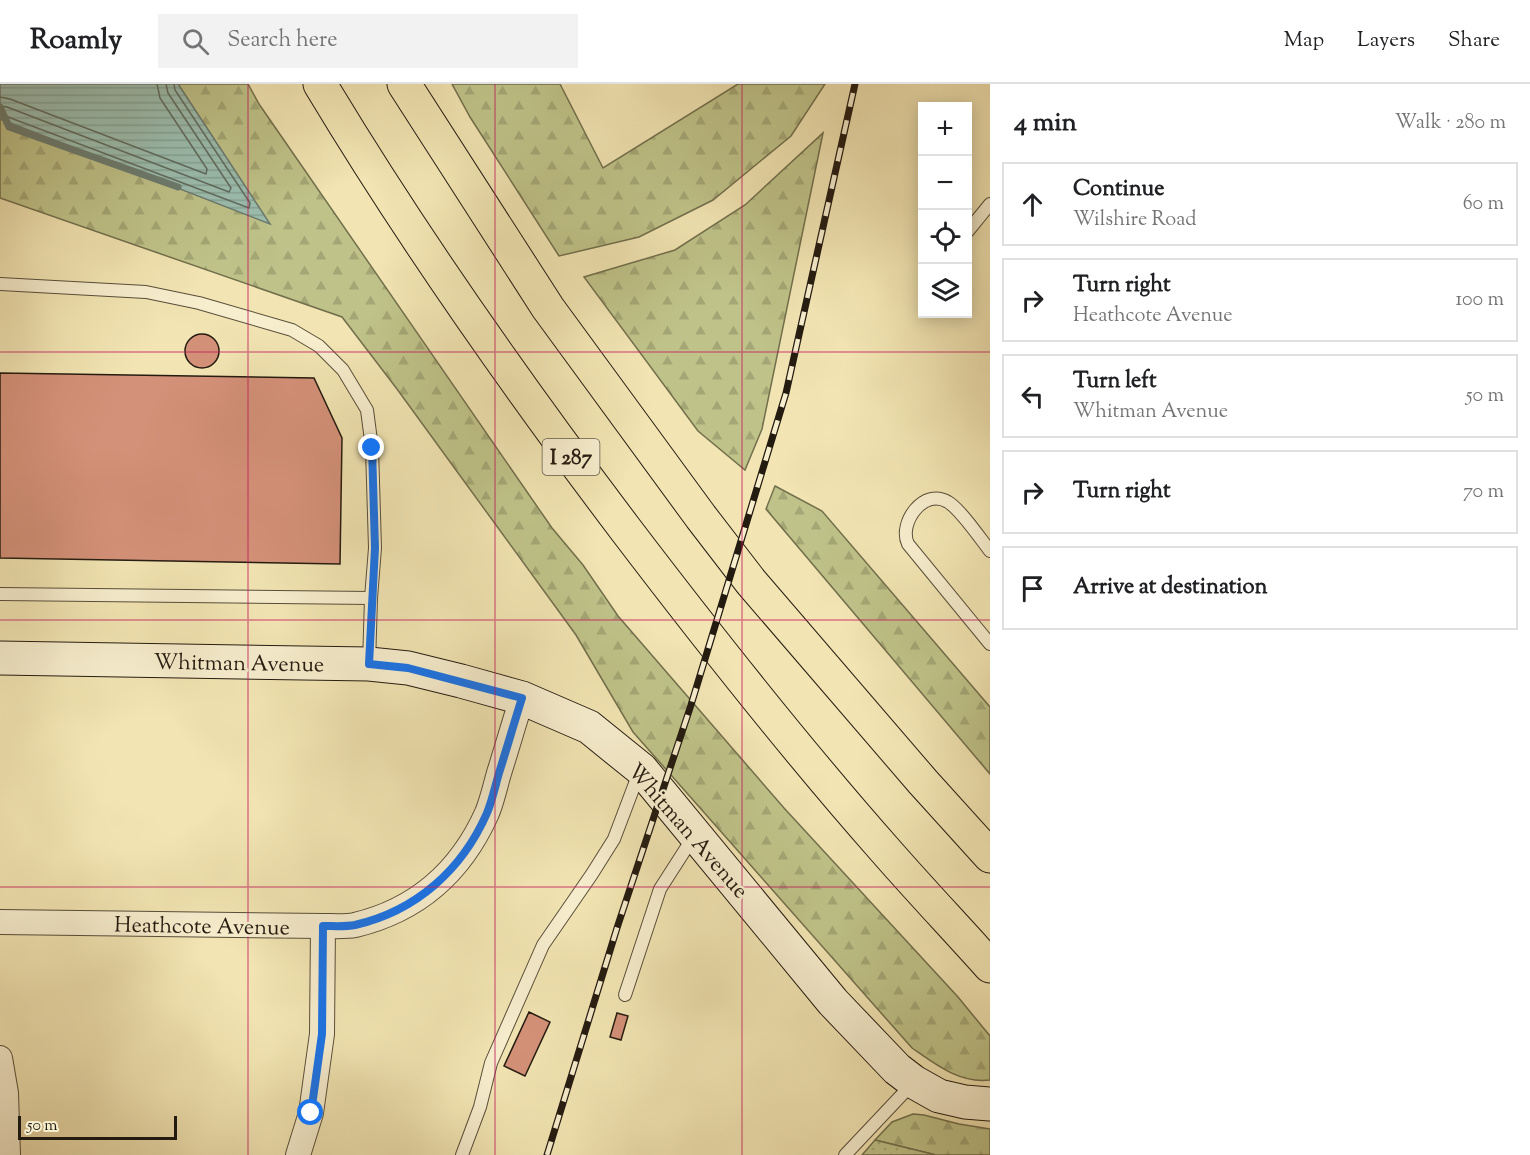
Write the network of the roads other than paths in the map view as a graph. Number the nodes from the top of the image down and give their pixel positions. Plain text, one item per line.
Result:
1 (320, 84) edge
2 (404, 84) edge
3 (990, 204) edge
4 (972, 226) edge
5 (0, 284) edge
6 (990, 551) edge
7 (0, 594) edge
8 (371, 598) junction
9 (990, 644) edge
10 (0, 658) edge
11 (369, 664) junction
12 (522, 698) junction
13 (641, 769) junction
14 (695, 835) junction
15 (990, 856) edge
16 (0, 922) edge
17 (323, 926) junction
18 (990, 966) edge
19 (625, 996) dead end
20 (0, 1058) edge
21 (914, 1082) junction
22 (990, 1104) edge
23 (8, 1155) edge
24 (297, 1155) edge
25 (462, 1155) edge
26 (845, 1155) edge

1 - 18 highway, I 287
2 - 15 highway
3 - 4 lane
5 - 8 lane
6 - 9 lane
7 - 8 lane
8 - 11 lane
10 - 11 street, Whitman Avenue
11 - 12 street, Whitman Avenue
12 - 13 street, Whitman Avenue
12 - 17 street, Heathcote Avenue
13 - 14 street, Whitman Avenue
13 - 25 lane
14 - 19 lane
14 - 21 street, Whitman Avenue
16 - 17 street, Heathcote Avenue
17 - 24 street
20 - 23 street
21 - 22 street, Whitman Avenue
21 - 26 lane

